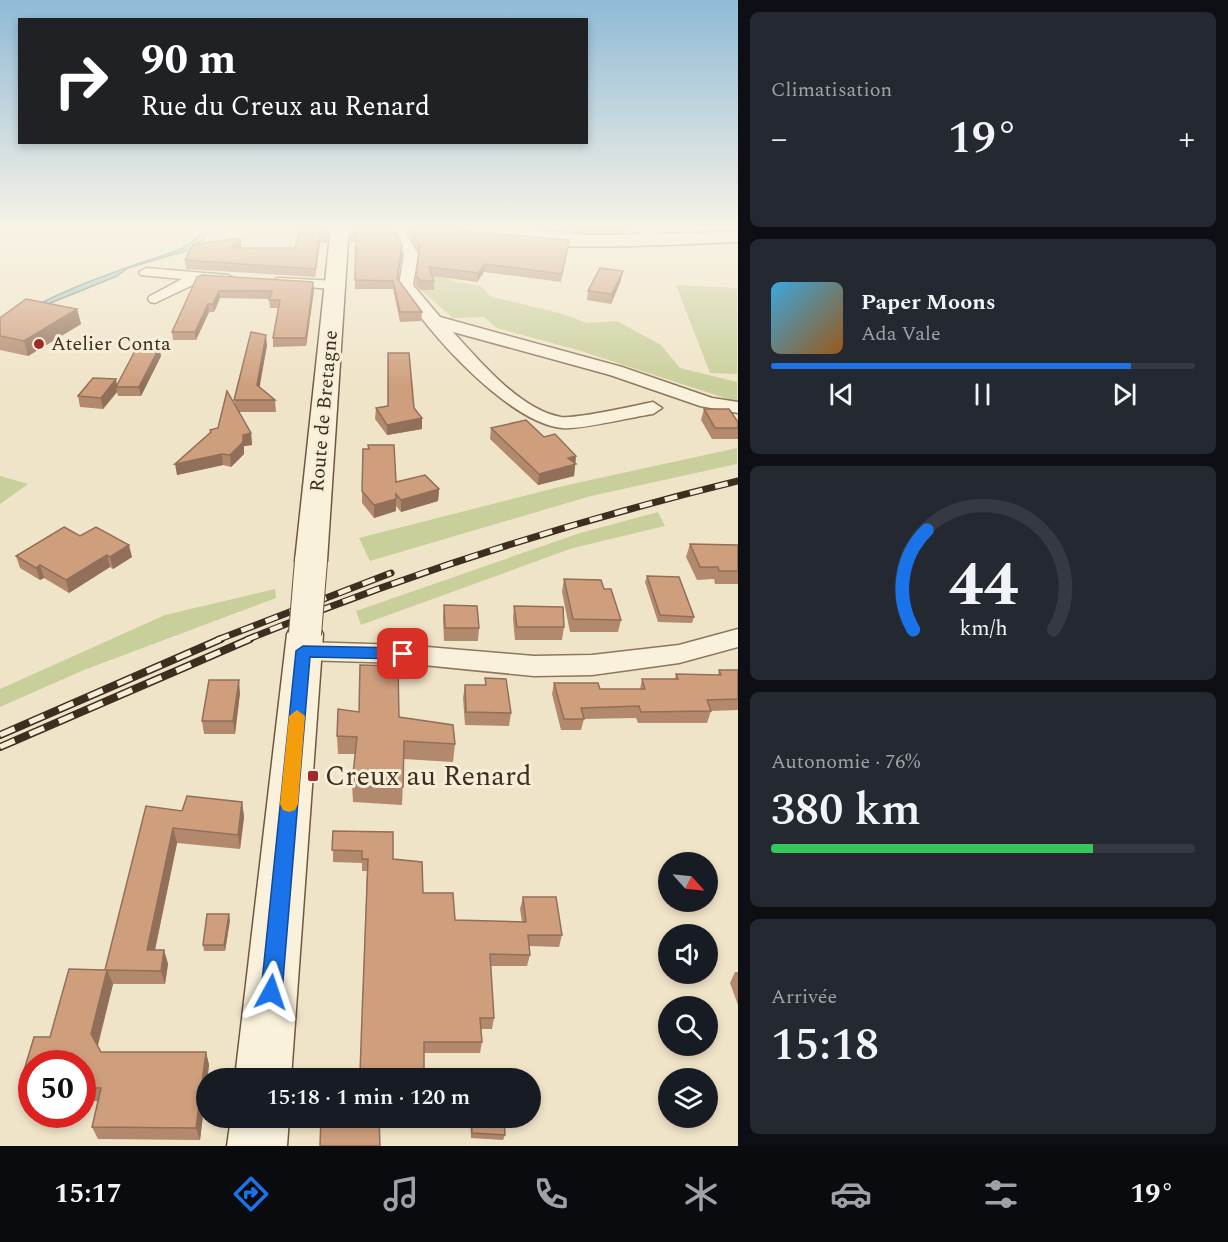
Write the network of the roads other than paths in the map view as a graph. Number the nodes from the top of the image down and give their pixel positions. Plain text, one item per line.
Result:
1 (196, 279) edge
2 (234, 279) edge
3 (335, 279) edge
4 (407, 279) edge
5 (246, 280) edge
6 (270, 282) edge
7 (335, 285) junction
8 (155, 299) dead end
9 (435, 321) junction
10 (653, 408) dead end
11 (738, 408) edge
12 (738, 638) edge
13 (304, 642) junction
14 (264, 1068) edge
15 (259, 1128) edge
16 (257, 1146) edge

1 - 8 street
2 - 5 street
3 - 7 main road, Route de Bretagne
4 - 9 street
6 - 7 street
7 - 13 main road, Route de Bretagne, bridge
9 - 10 street
9 - 11 street
12 - 13 street
13 - 14 main road, Route de Bretagne
15 - 16 main road

